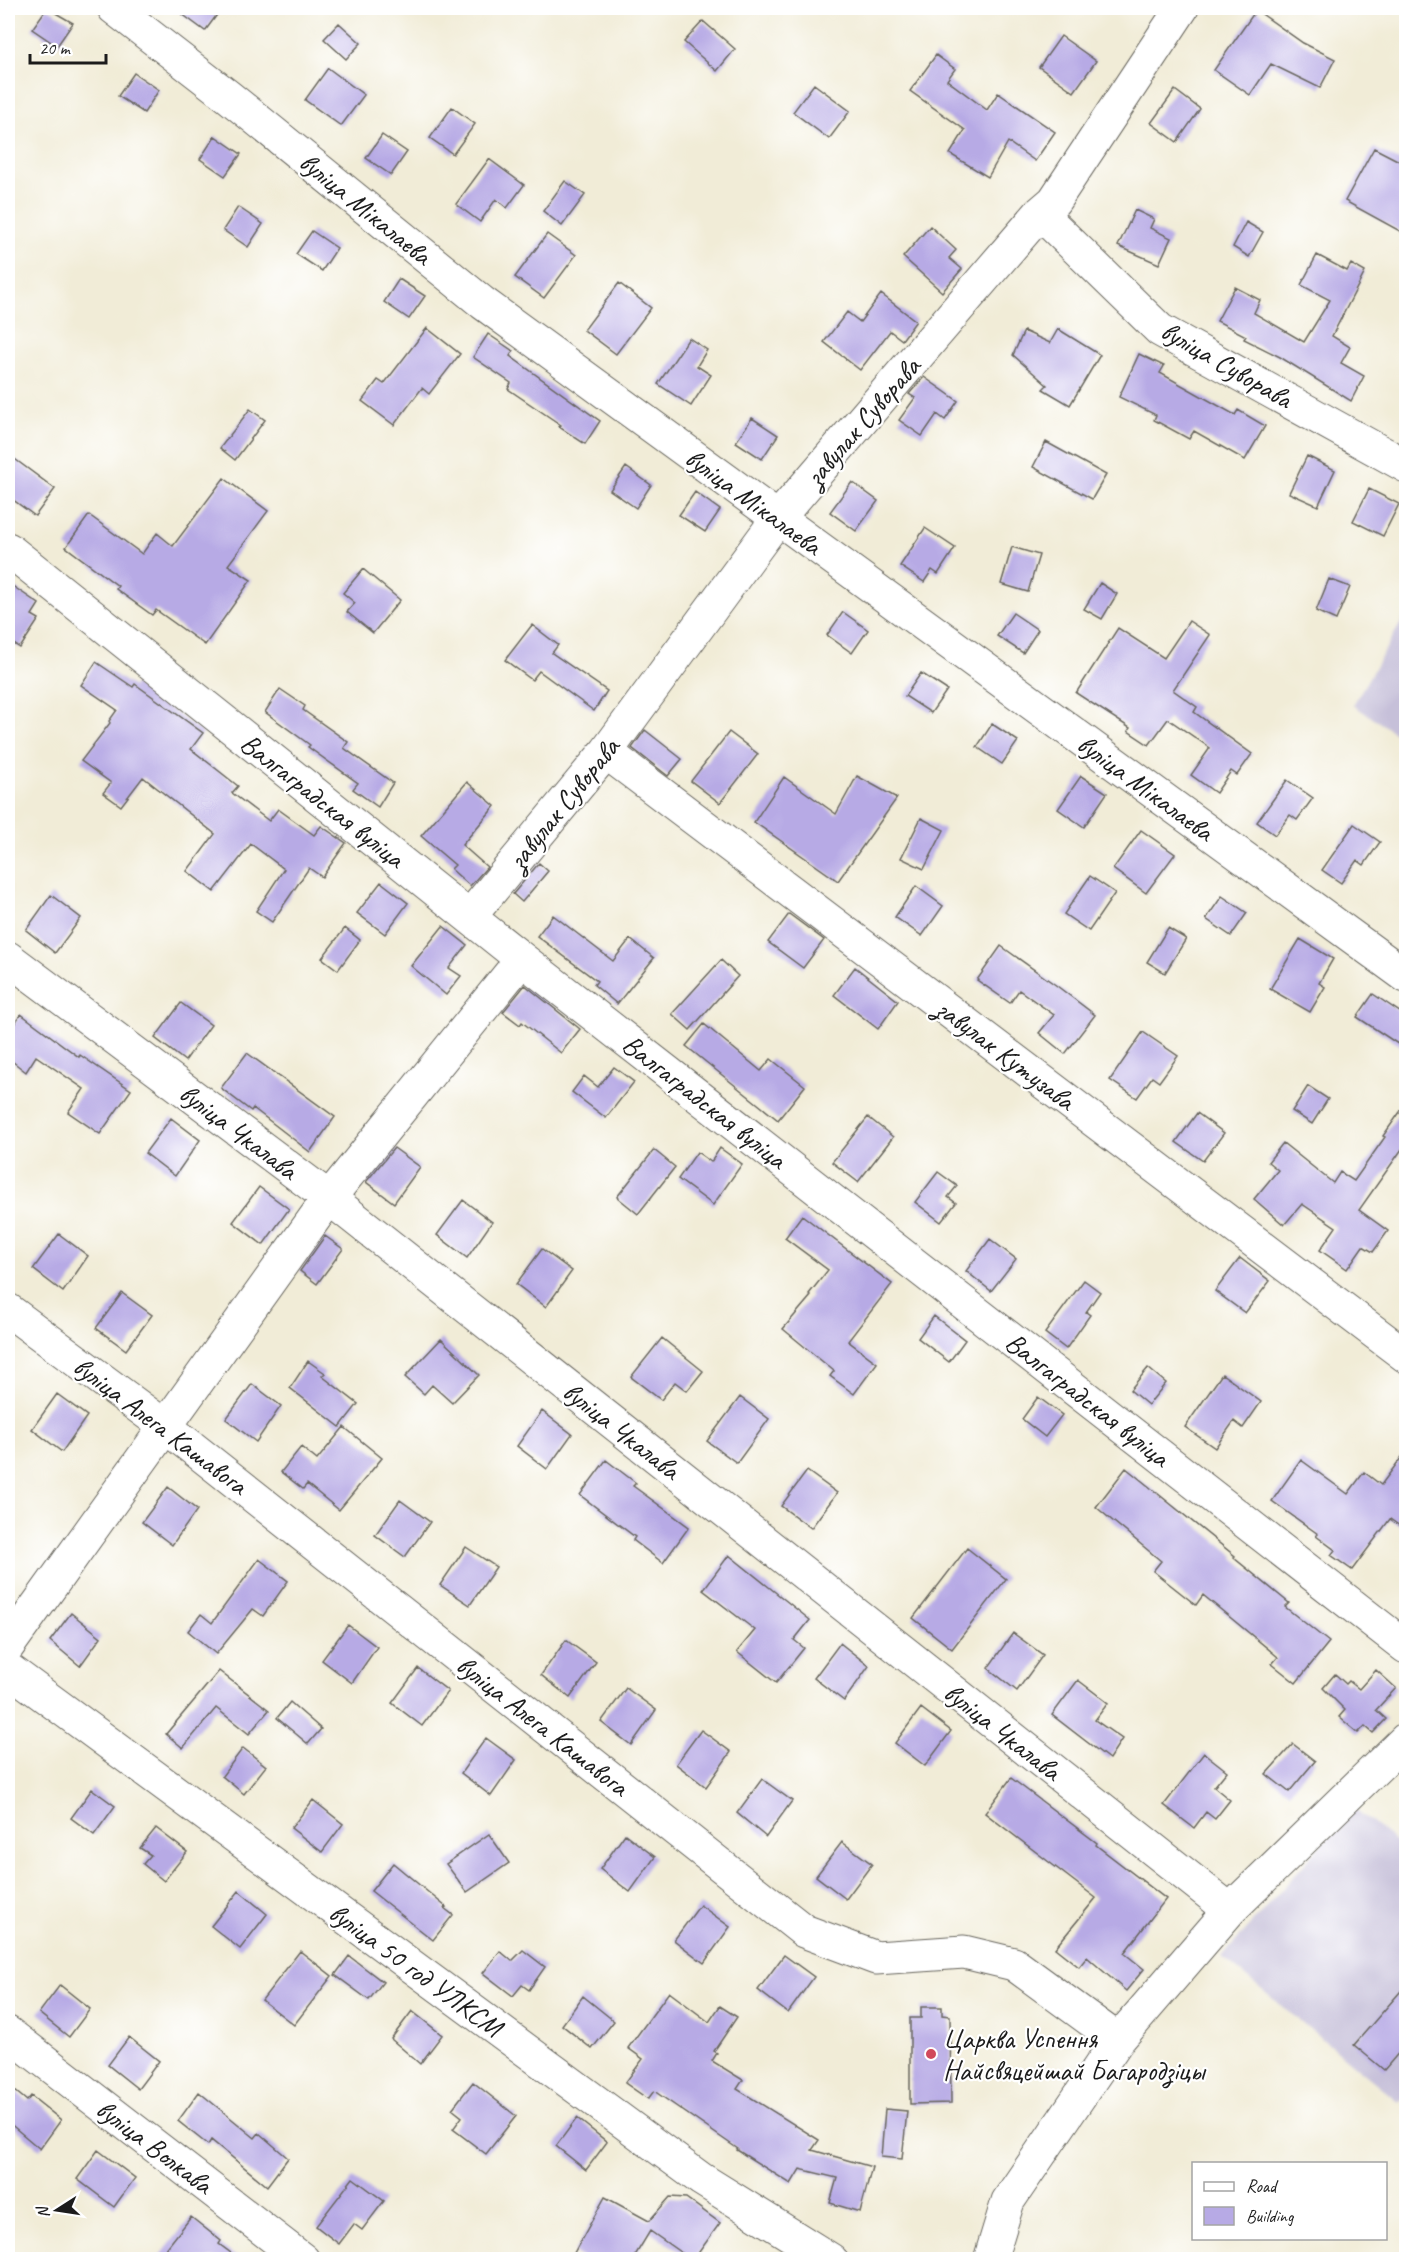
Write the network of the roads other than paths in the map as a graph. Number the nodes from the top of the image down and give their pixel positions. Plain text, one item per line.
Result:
1 (114, 8) edge
2 (1182, 8) edge
3 (1040, 213) junction
4 (1407, 466) edge
5 (778, 518) junction
6 (8, 549) edge
7 (606, 752) junction
8 (470, 915) junction
9 (8, 958) edge
10 (522, 959) junction
11 (1407, 976) edge
12 (329, 1198) junction
13 (8, 1310) edge
14 (1407, 1356) edge
15 (166, 1427) junction
16 (8, 1646) edge
17 (1407, 1647) edge
18 (8, 1669) edge
19 (1407, 1739) edge
20 (1230, 1910) junction
21 (8, 2033) edge
22 (1118, 2040) junction
23 (303, 2259) edge
24 (831, 2259) edge
25 (990, 2259) edge

1 - 5 street, вуліца Мікалаева
2 - 3 street, завулак Суворава
3 - 4 street, вуліца Суворава
3 - 5 street, завулак Суворава
5 - 7 street, завулак Суворава
5 - 11 street, вуліца Мікалаева
6 - 8 street, Валгаградская вуліца
7 - 8 street, завулак Суворава
7 - 14 street, завулак Кутузава
8 - 10 street, Валгаградская вуліца
9 - 12 street, вуліца Чкалава
10 - 12 street
10 - 17 street, Валгаградская вуліца
12 - 15 street
12 - 20 street, вуліца Чкалава
13 - 15 street, вуліца Алега Кашавога
15 - 16 street
15 - 22 street, вуліца Алега Кашавога
18 - 24 street, вуліца 50 год УЛКСМ
19 - 20 street
20 - 22 street
21 - 23 street, вуліца Волкава
22 - 25 street

